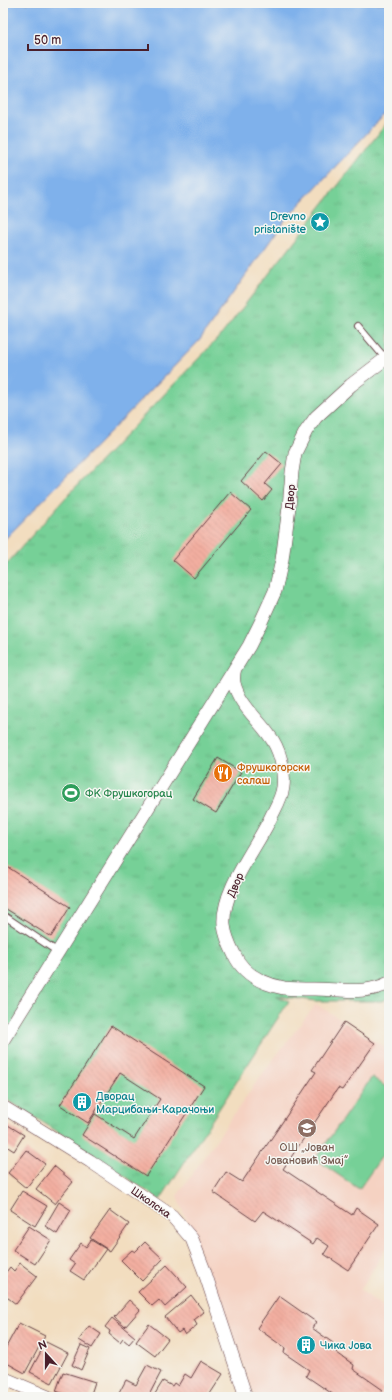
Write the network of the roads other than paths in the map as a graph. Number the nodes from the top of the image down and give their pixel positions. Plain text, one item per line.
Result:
1 (358, 326) dead end
2 (387, 357) edge
3 (235, 668) junction
4 (3, 914) edge
5 (58, 952) junction
6 (389, 983) edge
7 (3, 1040) edge
8 (3, 1107) edge
9 (3, 1378) edge
10 (48, 1397) edge
11 (246, 1397) edge

1 - 2 lane
2 - 3 street, Двор
3 - 5 street, Двор
3 - 6 street, Двор
4 - 5 lane
5 - 7 street, Двор
8 - 11 street, Школска
9 - 10 street

